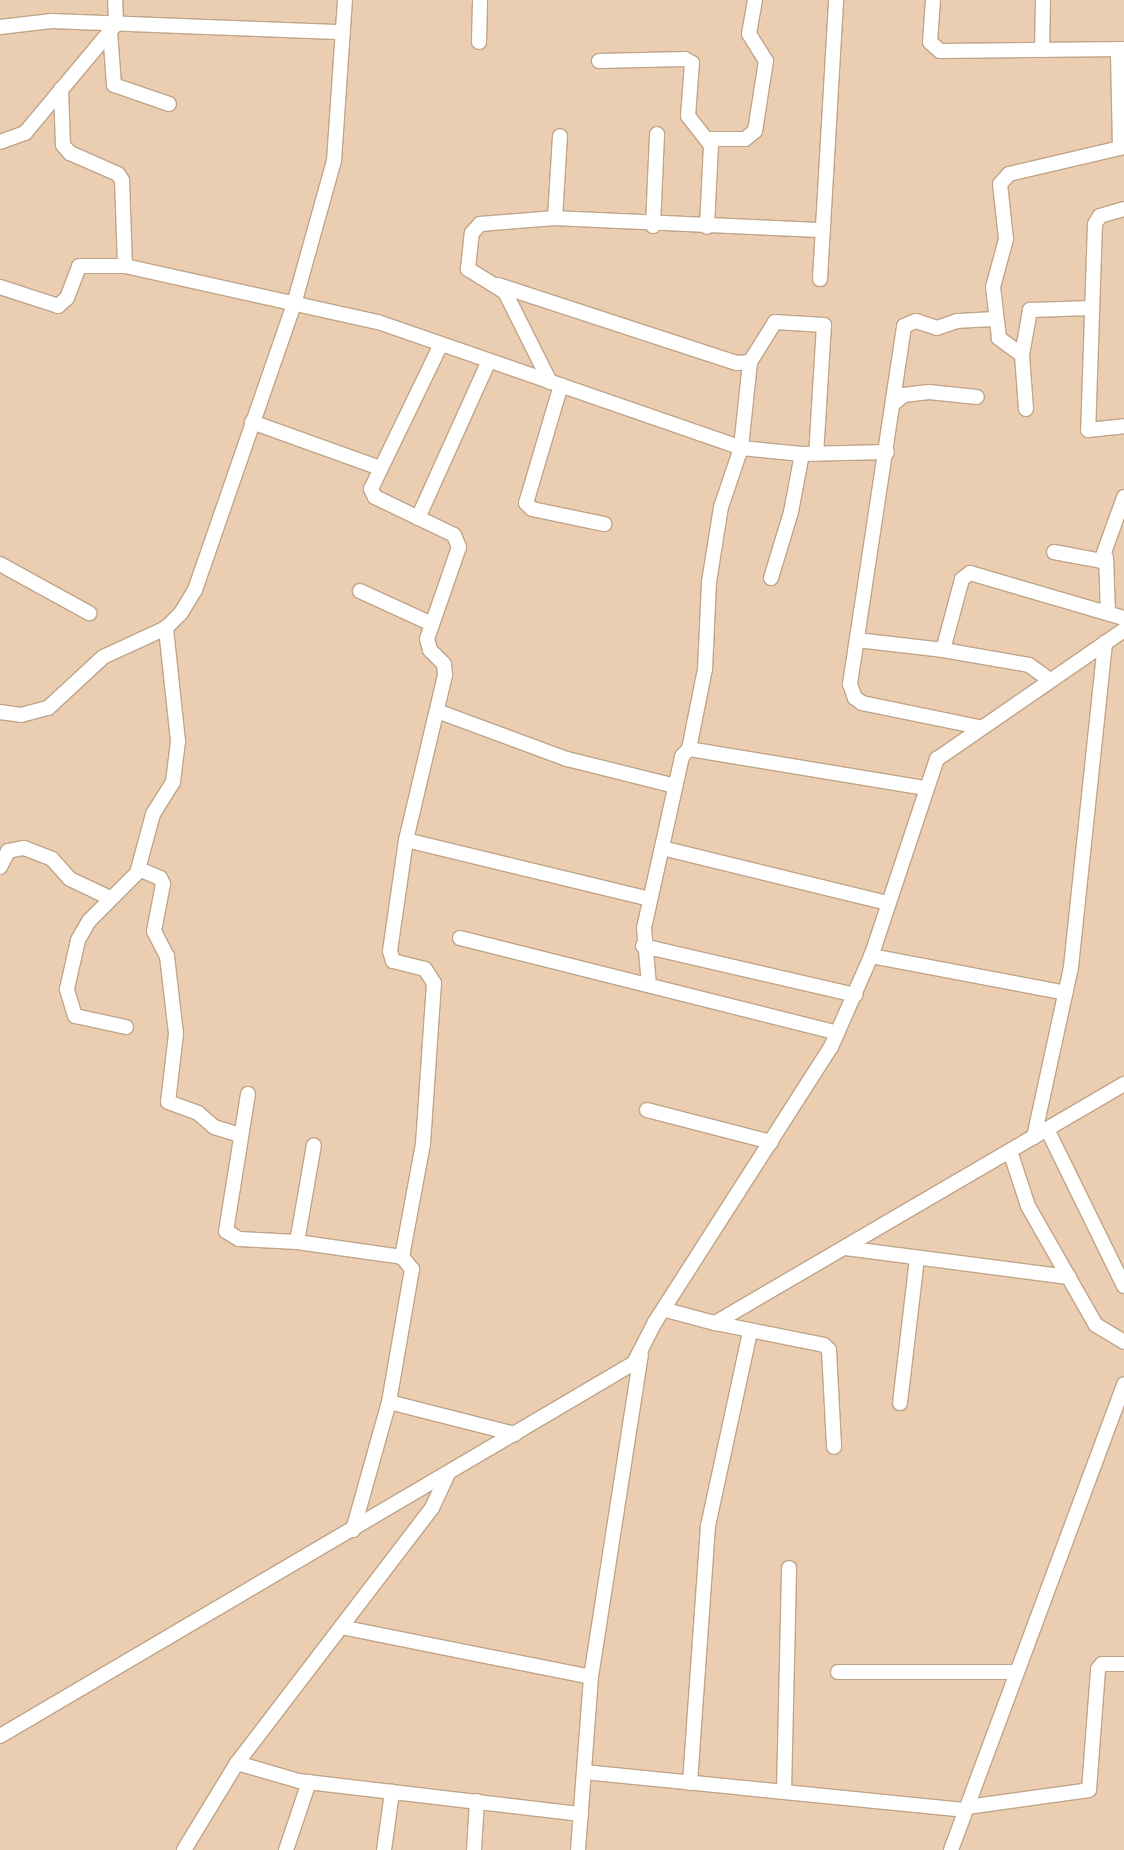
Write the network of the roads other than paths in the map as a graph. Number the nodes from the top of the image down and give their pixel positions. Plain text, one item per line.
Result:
1 (115, 0) edge
2 (345, 0) edge
3 (480, 0) edge
4 (755, 0) edge
5 (836, 0) edge
6 (933, 0) edge
7 (1042, 0) edge
8 (0, 27) edge
9 (113, 27) junction
10 (344, 32) junction
11 (479, 42) dead end
12 (1121, 49) edge
13 (1042, 50) junction
14 (598, 61) dead end
15 (61, 89) junction
16 (169, 104) dead end
17 (657, 134) dead end
18 (560, 136) dead end
19 (709, 139) junction
20 (0, 142) edge
21 (1124, 209) edge
22 (554, 218) junction
23 (653, 226) junction
24 (707, 227) junction
25 (822, 230) junction
26 (125, 266) junction
27 (820, 279) dead end
28 (498, 285) junction
29 (0, 287) edge
30 (294, 304) junction
31 (1092, 308) junction
32 (996, 319) junction
33 (441, 344) junction
34 (1022, 355) junction
35 (489, 361) junction
36 (750, 362) junction
37 (556, 384) junction
38 (977, 397) dead end
39 (894, 403) junction
40 (1026, 408) dead end
41 (252, 422) junction
42 (1124, 426) edge
43 (741, 448) junction
44 (887, 452) junction
45 (802, 454) junction
46 (816, 454) junction
47 (380, 468) junction
48 (1124, 497) edge
49 (418, 518) junction
50 (604, 524) dead end
51 (1054, 552) dead end
52 (1106, 557) junction
53 (0, 564) edge
54 (771, 578) dead end
55 (360, 591) dead end
56 (89, 613) dead end
57 (1108, 613) junction
58 (1124, 618) edge
59 (432, 624) junction
60 (166, 628) junction
61 (1124, 630) edge
62 (857, 640) junction
63 (1114, 640) edge
64 (943, 650) junction
65 (1050, 680) junction
66 (437, 711) junction
67 (0, 712) edge
68 (979, 728) junction
69 (689, 749) junction
70 (675, 786) junction
71 (925, 788) junction
72 (406, 840) junction
73 (662, 848) junction
74 (0, 867) edge
75 (139, 869) junction
76 (110, 898) junction
77 (650, 899) junction
78 (888, 903) junction
79 (460, 938) dead end
80 (643, 946) junction
81 (871, 956) junction
82 (649, 985) junction
83 (1066, 993) junction
84 (855, 995) junction
85 (126, 1027) dead end
86 (837, 1033) junction
87 (1124, 1084) edge
88 (248, 1094) dead end
89 (647, 1110) dead end
90 (1046, 1130) junction
91 (241, 1135) junction
92 (1034, 1137) junction
93 (770, 1142) junction
94 (314, 1145) dead end
95 (1010, 1151) junction
96 (297, 1242) junction
97 (845, 1248) junction
98 (402, 1257) junction
99 (917, 1258) junction
100 (1069, 1278) junction
101 (1124, 1286) edge
102 (666, 1310) junction
103 (715, 1323) junction
104 (750, 1331) junction
105 (1124, 1342) edge
106 (641, 1354) junction
107 (1124, 1384) edge
108 (389, 1402) junction
109 (900, 1403) dead end
110 (515, 1434) junction
111 (834, 1448) dead end
112 (446, 1476) junction
113 (353, 1530) junction
114 (789, 1568) dead end
115 (341, 1626) junction
116 (1124, 1664) edge
117 (838, 1672) dead end
118 (1017, 1672) junction
119 (591, 1677) junction
120 (0, 1736) edge
121 (237, 1763) junction
122 (584, 1772) junction
123 (309, 1782) junction
124 (690, 1783) junction
125 (392, 1792) junction
126 (784, 1792) junction
127 (477, 1802) junction
128 (966, 1809) junction
129 (581, 1814) junction
130 (184, 1850) edge
131 (286, 1850) edge
132 (384, 1850) edge
133 (474, 1850) edge
134 (578, 1850) edge
135 (951, 1850) edge

1 - 9 street
2 - 10 street
3 - 11 street
4 - 19 street
5 - 25 street
6 - 13 street
7 - 13 street
8 - 9 street
9 - 10 street
9 - 15 street
9 - 16 street
10 - 30 street
12 - 13 street
12 - 32 street
14 - 19 street
15 - 20 street
15 - 26 street
17 - 23 street
18 - 22 street
19 - 24 street
21 - 31 street
22 - 23 street
22 - 28 street
23 - 24 street
24 - 25 street
25 - 27 street
26 - 29 street
26 - 30 street
28 - 36 street
28 - 37 street
30 - 33 street
30 - 41 street
31 - 34 street
31 - 42 street
32 - 34 street
32 - 39 street
33 - 35 street
33 - 47 street
34 - 40 street
35 - 37 street
35 - 49 street
36 - 43 street
36 - 46 street
37 - 43 street
37 - 50 street
38 - 39 street
39 - 44 street
41 - 47 street
41 - 60 street
43 - 45 street
43 - 69 street
44 - 46 street
44 - 62 street
45 - 46 street
45 - 54 street
47 - 49 street
48 - 52 street
49 - 59 street
51 - 52 street
52 - 57 street
53 - 56 street
55 - 59 street
57 - 58 street
57 - 64 street
59 - 66 street
60 - 67 street
60 - 75 street
61 - 63 street
62 - 64 street
62 - 68 street
63 - 65 street
63 - 83 street
64 - 65 street
65 - 68 street
66 - 70 street
66 - 72 street
68 - 71 street
69 - 70 street
69 - 71 street
70 - 73 street
71 - 78 street
72 - 77 street
72 - 98 street
73 - 77 street
73 - 78 street
74 - 76 street
75 - 76 street
75 - 91 street
76 - 85 street
77 - 80 street
78 - 81 street
79 - 82 street
80 - 82 street
80 - 84 street
81 - 83 street
81 - 84 street
82 - 86 street
83 - 92 street
84 - 86 street
86 - 93 street
87 - 90 street
88 - 91 street
89 - 93 street
90 - 92 street
90 - 101 street
91 - 96 street
92 - 95 street
93 - 102 street
94 - 96 street
95 - 97 street
95 - 100 street
96 - 98 street
97 - 99 street
97 - 103 street
98 - 108 street
99 - 100 street
99 - 109 street
100 - 105 street
102 - 103 street
102 - 106 street
103 - 104 street
104 - 111 street
104 - 124 street
106 - 110 street
106 - 119 street
107 - 118 street
108 - 110 street
108 - 113 street
110 - 112 street
112 - 113 street
112 - 115 street
113 - 120 street
114 - 126 street
115 - 119 street
115 - 121 street
116 - 128 street
117 - 118 street
118 - 128 street
119 - 122 street
121 - 123 street
121 - 130 street
122 - 124 street
122 - 129 street
123 - 125 street
123 - 131 street
124 - 126 street
125 - 127 street
125 - 132 street
126 - 128 street
127 - 129 street
127 - 133 street
128 - 135 street
129 - 134 street

